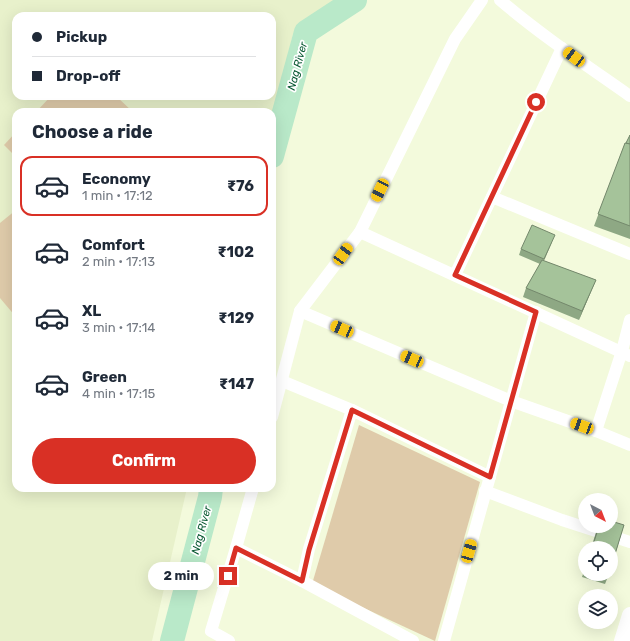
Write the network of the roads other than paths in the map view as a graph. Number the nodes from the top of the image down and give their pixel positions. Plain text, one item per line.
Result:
1 (482, 0) edge
2 (500, 0) edge
3 (562, 48) junction
4 (630, 96) edge
5 (492, 196) junction
6 (360, 232) junction
7 (630, 254) edge
8 (455, 275) junction
9 (300, 311) junction
10 (536, 312) junction
11 (630, 320) edge
12 (626, 354) edge
13 (282, 381) junction
14 (511, 401) junction
15 (276, 403) edge
16 (352, 410) junction
17 (596, 431) junction
18 (630, 445) edge
19 (490, 477) junction
20 (486, 491) junction
21 (252, 492) edge
22 (630, 542) edge
23 (236, 548) junction
24 (302, 581) junction
25 (630, 615) edge
26 (209, 636) edge
27 (229, 641) edge
28 (413, 641) edge
29 (444, 641) edge
30 (622, 641) edge

1 - 6 street
2 - 3 street
3 - 4 street
3 - 5 street
5 - 7 street
5 - 8 street
6 - 8 street
6 - 9 street
8 - 10 street
9 - 13 street
9 - 14 street
10 - 12 street
10 - 14 street
11 - 12 street
12 - 17 street
13 - 15 street
13 - 16 street
14 - 17 street
14 - 19 street
16 - 19 street
16 - 24 street
17 - 18 street
19 - 20 street
20 - 22 street
20 - 29 street
21 - 23 street
23 - 24 street
23 - 26 street
24 - 28 street
25 - 30 main road
26 - 27 street

